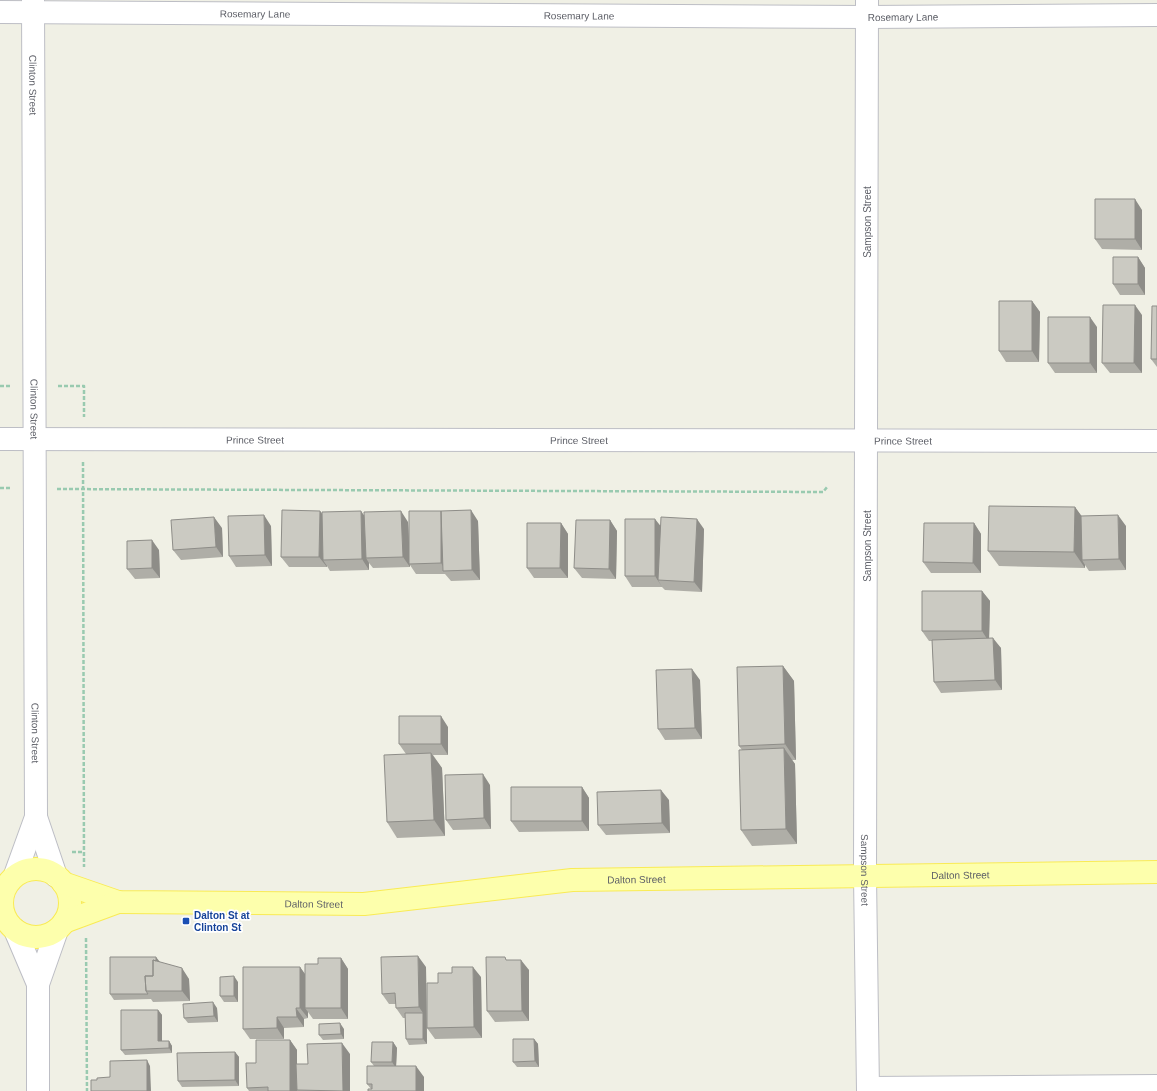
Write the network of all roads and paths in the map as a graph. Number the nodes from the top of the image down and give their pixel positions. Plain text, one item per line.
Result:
1 (33, 6) edge
2 (867, 8) edge
3 (0, 12) edge
4 (1157, 15) edge
5 (84, 386) dead end
6 (0, 439) edge
7 (33, 439) junction
8 (867, 439) junction
9 (84, 440) junction
10 (1157, 441) edge
11 (828, 486) dead end
12 (83, 489) junction
13 (36, 817) junction
14 (1157, 872) edge
15 (866, 876) junction
16 (60, 879) junction
17 (8, 881) edge
18 (85, 890) junction
19 (118, 902) junction
20 (85, 914) junction
21 (8, 925) edge
22 (61, 926) junction
23 (38, 984) junction
24 (1157, 1086) edge
25 (868, 1089) edge
26 (38, 1091) edge
27 (87, 1091) edge

1 - 2 street, Rosemary Lane
1 - 3 street, Rosemary Lane
1 - 7 street, Clinton Street
2 - 4 street, Rosemary Lane
2 - 8 street, Sampson Street
5 - 9 path
6 - 7 street, Prince Street
7 - 9 street, Prince Street
7 - 13 street, Clinton Street
8 - 9 street, Prince Street
8 - 10 street, Prince Street
8 - 15 street, Sampson Street
9 - 12 path
11 - 12 path
12 - 18 path
13 - 16 street, Clinton Street
13 - 17 street, Clinton Street
14 - 15 main road, Dalton Street
15 - 19 main road, Dalton Street
15 - 25 street, Sampson Street
16 - 17 main road
16 - 18 main road, Dalton Street
16 - 22 main road
17 - 21 main road
18 - 19 main road, Dalton Street
19 - 20 main road, Dalton Street
20 - 22 main road, Dalton Street
20 - 27 path
21 - 22 main road
21 - 23 street
22 - 23 street
23 - 26 street
24 - 25 street

